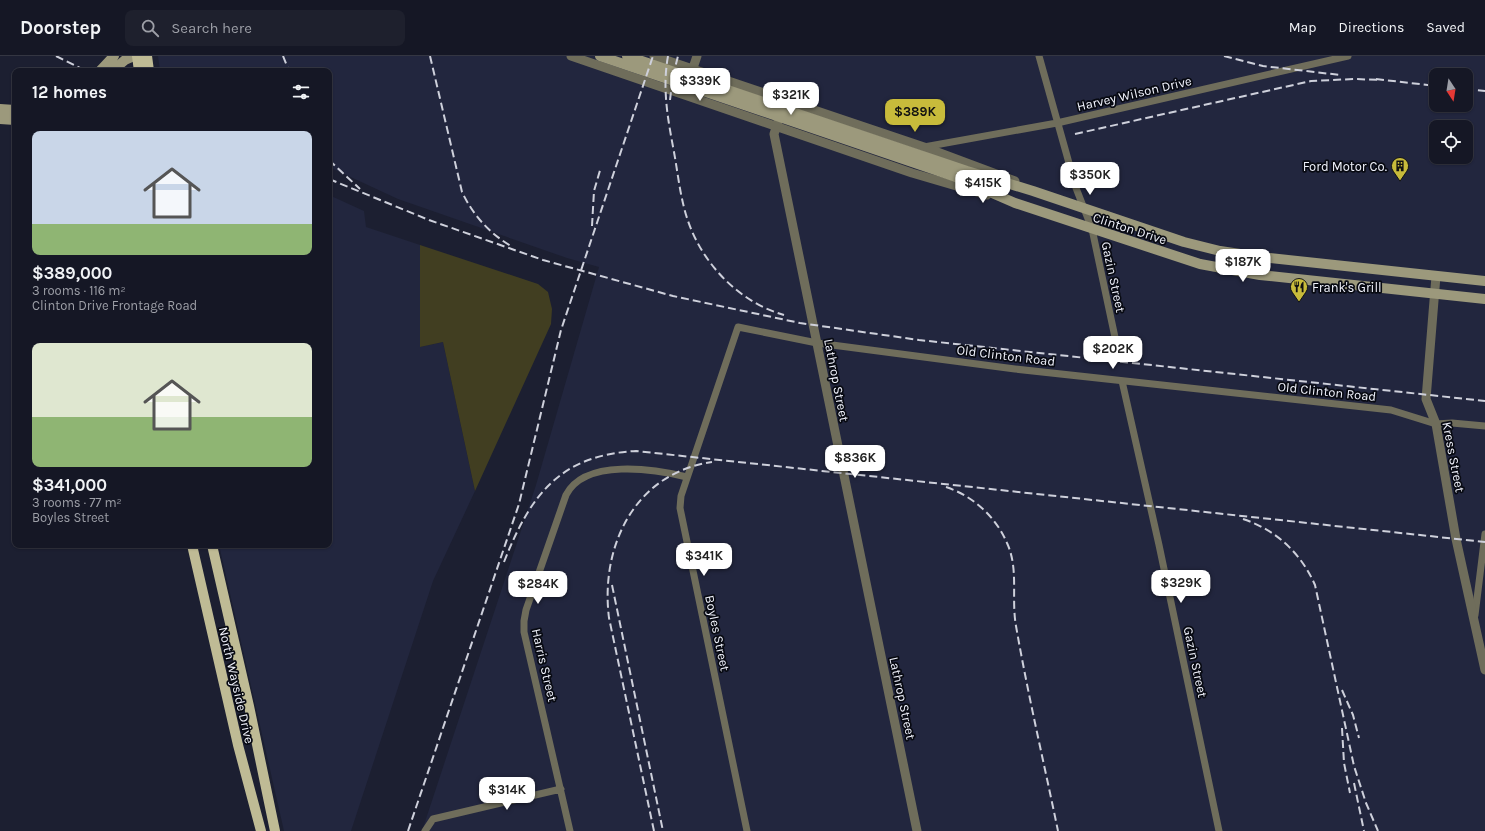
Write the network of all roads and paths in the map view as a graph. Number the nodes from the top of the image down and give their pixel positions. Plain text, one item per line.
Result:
1 (113, 56) edge
2 (134, 56) edge
3 (138, 56) edge
4 (147, 56) edge
5 (571, 56) edge
6 (600, 56) edge
7 (627, 56) edge
8 (654, 56) edge
9 (697, 56) edge
10 (1039, 56) edge
11 (1348, 56) edge
12 (123, 62) junction
13 (103, 68) edge
14 (116, 68) edge
15 (139, 68) edge
16 (149, 68) edge
17 (692, 69) junction
18 (684, 94) junction
19 (785, 100) junction
20 (0, 109) edge
21 (12, 110) edge
22 (0, 119) edge
23 (12, 120) edge
24 (809, 122) junction
25 (1057, 123) junction
26 (777, 126) junction
27 (924, 147) junction
28 (1033, 191) junction
29 (1015, 203) junction
30 (1084, 207) junction
31 (1092, 229) junction
32 (1302, 261) junction
33 (1436, 276) junction
34 (1300, 279) junction
35 (1485, 281) edge
36 (1434, 294) junction
37 (1485, 299) edge
38 (738, 327) joint
39 (1116, 342) dead end
40 (817, 344) junction
41 (1122, 381) junction
42 (1436, 424) junction
43 (1485, 426) edge
44 (687, 477) junction
45 (1485, 534) edge
46 (193, 548) edge
47 (213, 548) edge
48 (1474, 619) junction
49 (1485, 670) edge
50 (561, 789) junction
51 (261, 831) edge
52 (275, 831) edge
53 (425, 831) edge
54 (570, 831) edge
55 (747, 831) edge
56 (917, 831) edge
57 (1219, 831) edge

1 - 12 street
1 - 13 main road
2 - 12 main road
3 - 15 main road
4 - 16 main road
5 - 18 street
6 - 24 main road, Clinton Drive
7 - 24 main road, Clinton Drive
8 - 17 street
9 - 17 street
10 - 25 street, Gazin Street
11 - 25 street, Harvey Wilson Drive
12 - 14 main road
17 - 18 street
17 - 19 street
18 - 26 street
19 - 26 street, Lathrop Street
19 - 27 street
20 - 21 main road
22 - 23 main road
24 - 28 main road, Clinton Drive
24 - 29 main road, Clinton Drive
25 - 27 street, Harvey Wilson Drive
25 - 30 street, Gazin Street
26 - 29 street
26 - 40 street, Lathrop Street
27 - 28 street
28 - 30 main road, Clinton Drive
29 - 31 main road, Clinton Drive
30 - 31 street, Gazin Street
30 - 32 main road, Clinton Drive
31 - 34 main road, Clinton Drive
31 - 39 street, Gazin Street
32 - 33 main road, Clinton Drive
32 - 34 main road
33 - 35 main road, Clinton Drive
33 - 36 street, Kress Street
34 - 36 main road, Clinton Drive
36 - 37 main road, Clinton Drive
36 - 42 street, Kress Street
38 - 40 street, Old Clinton Road
38 - 44 street, Boyles Street
40 - 41 street, Old Clinton Road
40 - 56 street, Lathrop Street
41 - 42 street, Old Clinton Road
41 - 57 street, Gazin Street
42 - 43 street, Old Clinton Road
42 - 48 street, Kress Street
44 - 50 street, Harris Street
44 - 55 street, Boyles Street
45 - 48 street, Kress Street
46 - 51 main road, North Wayside Drive
47 - 52 main road, North Wayside Drive
48 - 49 street, Kress Street
50 - 53 street
50 - 54 street, Harris Street

